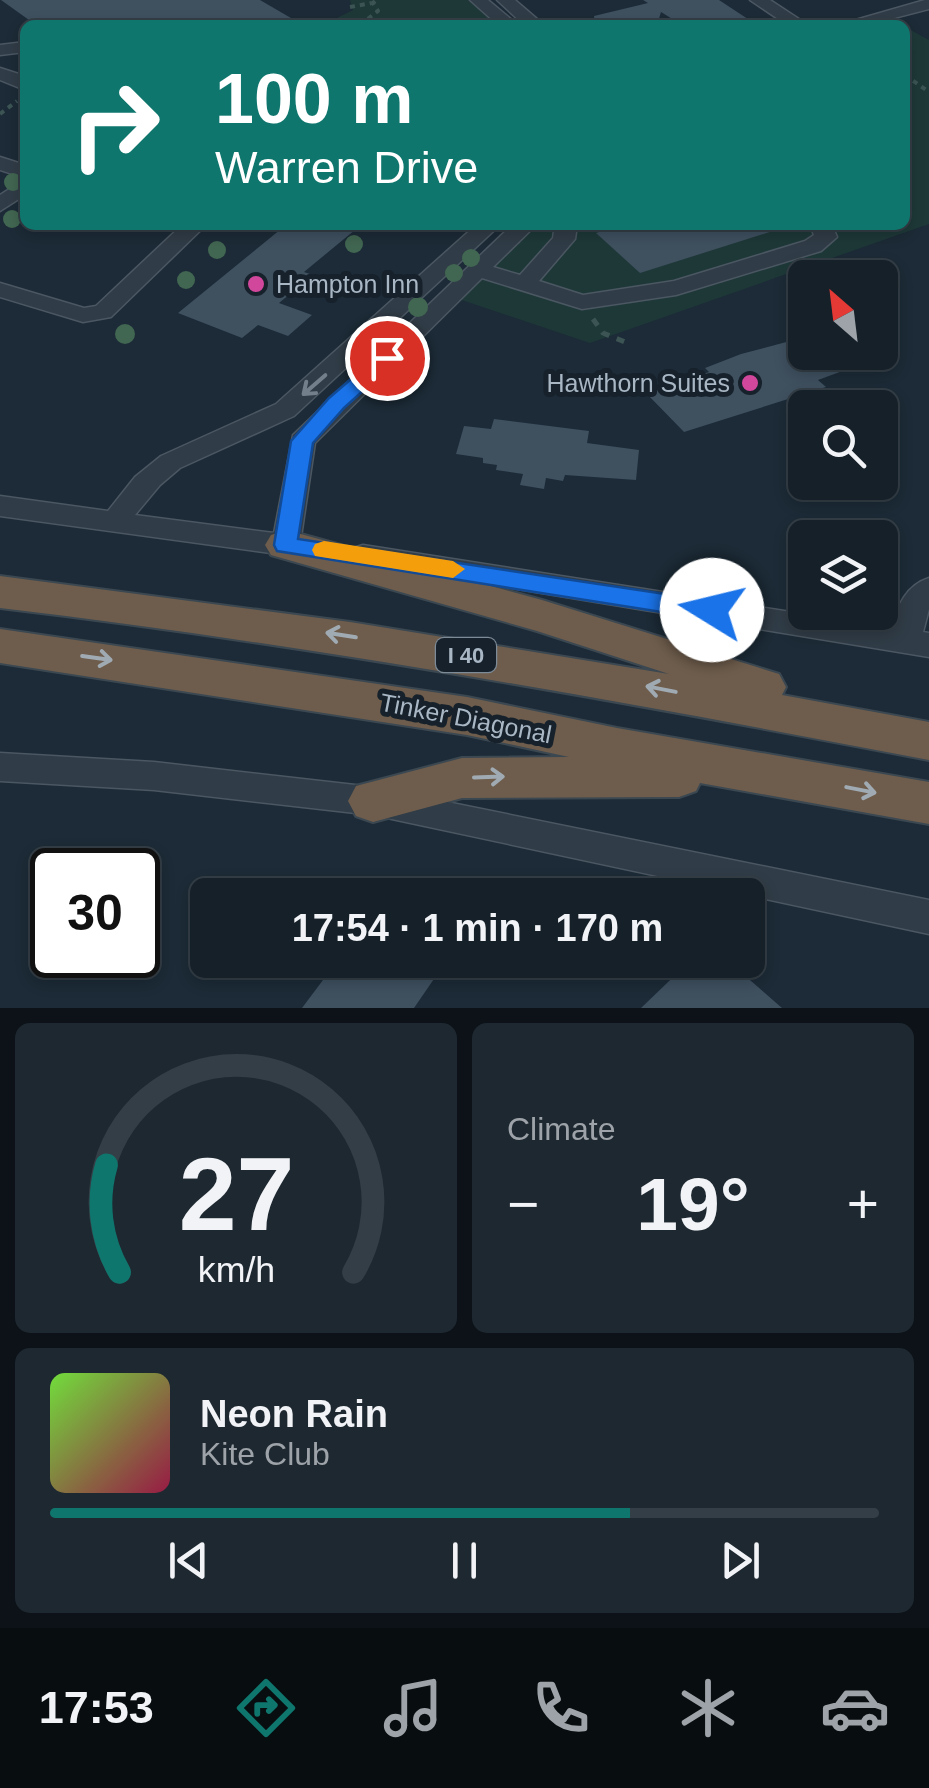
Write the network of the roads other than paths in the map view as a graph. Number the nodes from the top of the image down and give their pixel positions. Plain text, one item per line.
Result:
1 (478, 0) edge
2 (504, 0) edge
3 (758, 0) edge
4 (929, 4) edge
5 (503, 20) edge
6 (528, 20) edge
7 (791, 20) edge
8 (867, 20) edge
9 (0, 30) edge
10 (13, 48) edge
11 (20, 189) edge
12 (0, 205) edge
13 (190, 230) edge
14 (483, 230) edge
15 (520, 230) edge
16 (565, 230) edge
17 (823, 230) edge
18 (478, 270) junction
19 (526, 284) junction
20 (0, 290) edge
21 (0, 506) edge
22 (116, 522) junction
23 (286, 545) junction
24 (929, 589) edge
25 (0, 592) edge
26 (918, 643) edge
27 (0, 646) edge
28 (929, 741) edge
29 (0, 767) edge
30 (793, 777) junction
31 (373, 801) junction
32 (929, 803) edge
33 (929, 917) edge

1 - 5 street
2 - 6 street
3 - 7 street
4 - 8 street
9 - 10 street
11 - 12 street
13 - 20 street
14 -> 22 street
15 - 18 street
16 - 19 street
17 - 19 street
18 - 19 street
18 - 23 street
21 - 22 street
22 - 23 street
23 - 26 street
23 - 28 highway
24 - 26 street
28 -> 25 highway, I 40
27 -> 30 highway, Tinker Diagonal
29 - 31 street
31 -> 30 highway
30 -> 32 highway, Tinker Diagonal
31 - 33 street

